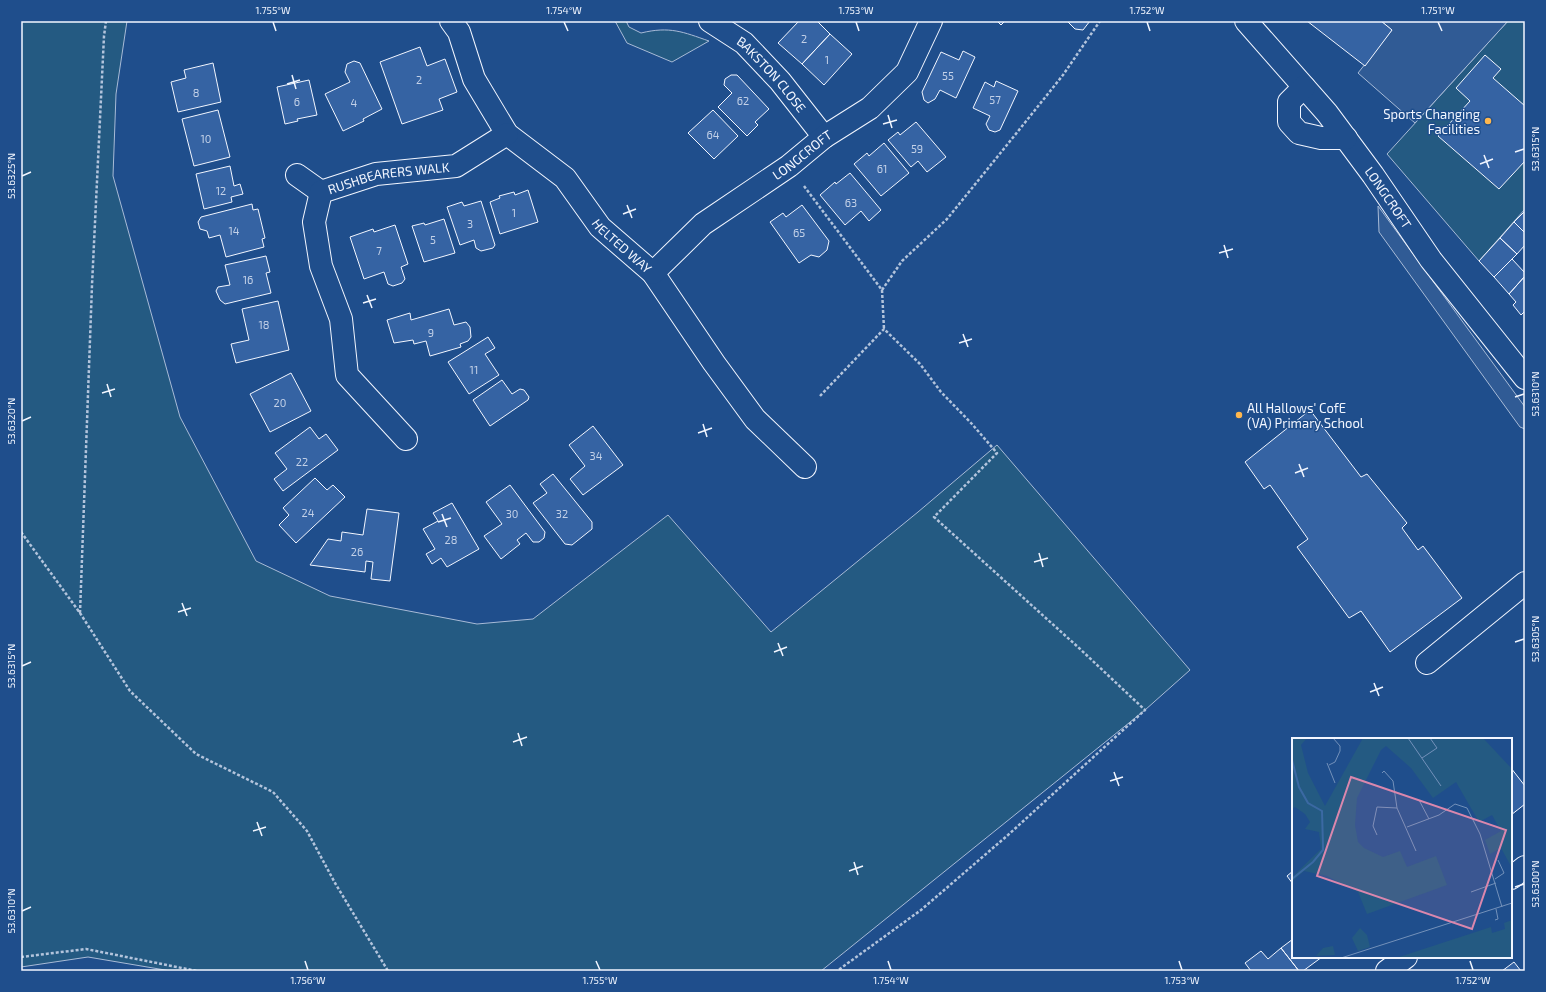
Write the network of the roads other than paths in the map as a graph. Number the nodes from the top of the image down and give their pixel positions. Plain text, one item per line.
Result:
1 (452, 21) edge
2 (710, 21) edge
3 (931, 21) edge
4 (1246, 21) edge
5 (1304, 87) junction
6 (507, 134) junction
7 (824, 137) junction
8 (1346, 138) junction
9 (297, 175) dead end
10 (321, 192) junction
11 (653, 273) junction
12 (1525, 378) edge
13 (406, 438) dead end
14 (806, 466) dead end
15 (1525, 583) edge
16 (1427, 663) dead end
17 (1525, 868) edge
18 (1512, 877) edge
19 (1405, 958) edge
20 (1387, 971) edge

1 - 6 street, HELTED WAY
2 - 7 street, BAKSTON CLOSE
3 - 7 street, LONGCROFT
4 - 5 street, LONGCROFT
5 - 8 street, LONGCROFT
5 - 8 street
6 - 10 street, RUSHBEARERS WALK
6 - 11 street, HELTED WAY
7 - 11 street, LONGCROFT
8 - 12 street, LONGCROFT
9 - 10 street
10 - 13 street, RUSHBEARERS WALK
11 - 14 street, HELTED WAY
15 - 16 street
17 - 18 street
19 - 20 street

